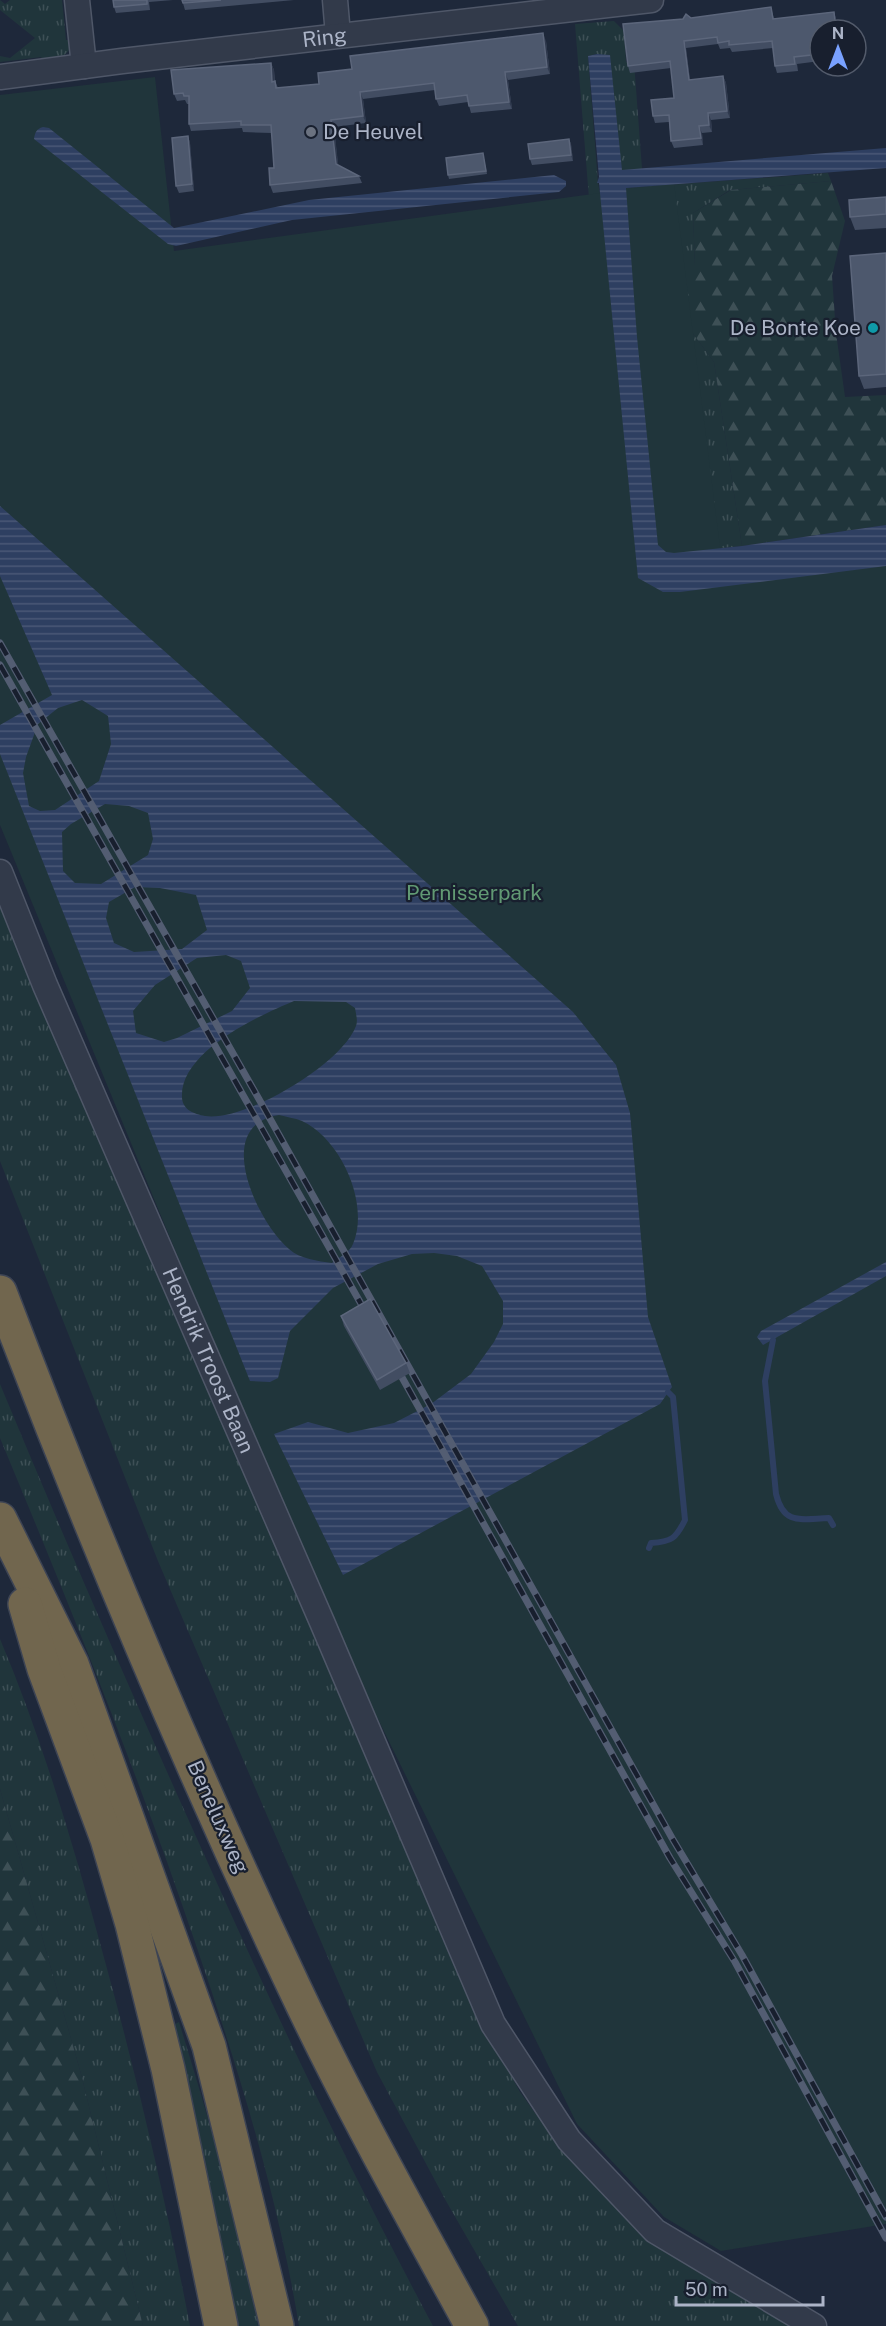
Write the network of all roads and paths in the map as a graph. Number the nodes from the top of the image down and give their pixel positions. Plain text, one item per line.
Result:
1 (77, 0) edge
2 (334, 0) edge
3 (644, 0) edge
4 (338, 35) junction
5 (84, 66) junction
6 (0, 77) edge
7 (0, 872) edge
8 (0, 1292) edge
9 (1, 1522) edge
10 (221, 2326) edge
11 (277, 2326) edge
12 (472, 2326) edge
13 (814, 2326) edge

1 - 5 street
2 - 4 street
3 - 4 street, Ring
4 - 5 street, Ring
5 - 6 street, Ring
7 - 13 street, Hendrik Troost Baan
8 - 12 highway, Beneluxweg
9 - 10 highway
9 - 11 highway

